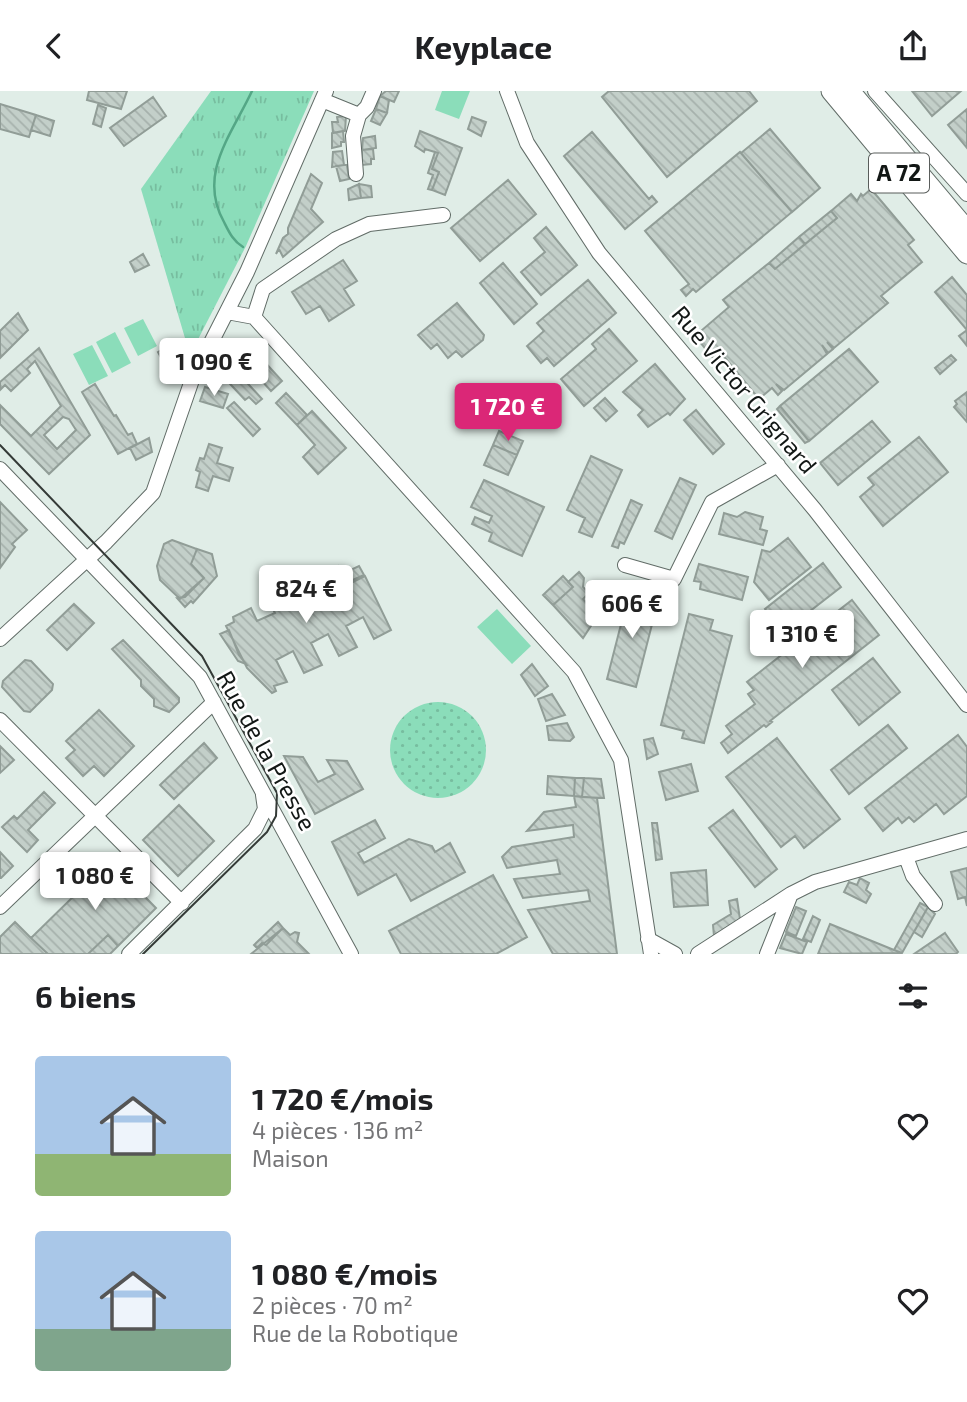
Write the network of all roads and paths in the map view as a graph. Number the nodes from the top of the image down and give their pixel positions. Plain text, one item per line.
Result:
1 (374, 91) edge
2 (508, 91) edge
3 (831, 91) edge
4 (850, 91) edge
5 (875, 91) edge
6 (324, 95) edge
7 (359, 115) junction
8 (356, 174) dead end
9 (967, 194) edge
10 (443, 215) dead end
11 (967, 230) edge
12 (967, 254) edge
13 (247, 272) junction
14 (263, 289) junction
15 (227, 312) junction
16 (254, 317) junction
17 (778, 465) junction
18 (0, 469) edge
19 (87, 559) junction
20 (625, 565) dead end
21 (0, 639) edge
22 (214, 702) junction
23 (967, 705) edge
24 (0, 720) edge
25 (261, 787) junction
26 (94, 817) junction
27 (967, 839) edge
28 (906, 856) junction
29 (791, 894) junction
30 (182, 903) junction
31 (935, 904) dead end
32 (0, 907) edge
33 (648, 939) junction
34 (129, 954) edge
35 (351, 954) edge
36 (651, 954) edge
37 (675, 954) edge
38 (698, 954) edge
39 (767, 954) edge

1 - 7 street
2 - 17 street, Rue Victor Grignard
3 - 12 highway, A 72
4 - 11 highway, A 72
5 - 9 street
6 - 7 street
6 - 13 street
7 - 8 street
10 - 14 street
13 - 14 street
13 - 15 street
14 - 16 street
15 - 16 street
15 - 19 street
16 - 33 street
17 - 20 street
17 - 23 street, Rue Victor Grignard
18 - 19 street, Rue de la Presse
19 - 21 street
19 - 22 street, Rue de la Presse
22 - 25 street, Rue de la Presse
22 - 26 street
24 - 26 street
25 - 30 street
25 - 35 street, Rue de la Presse
26 - 30 street
26 - 32 street
27 - 28 street
28 - 29 street
28 - 31 street
29 - 38 street
29 - 39 street
30 - 34 street
33 - 36 street
33 - 37 street

